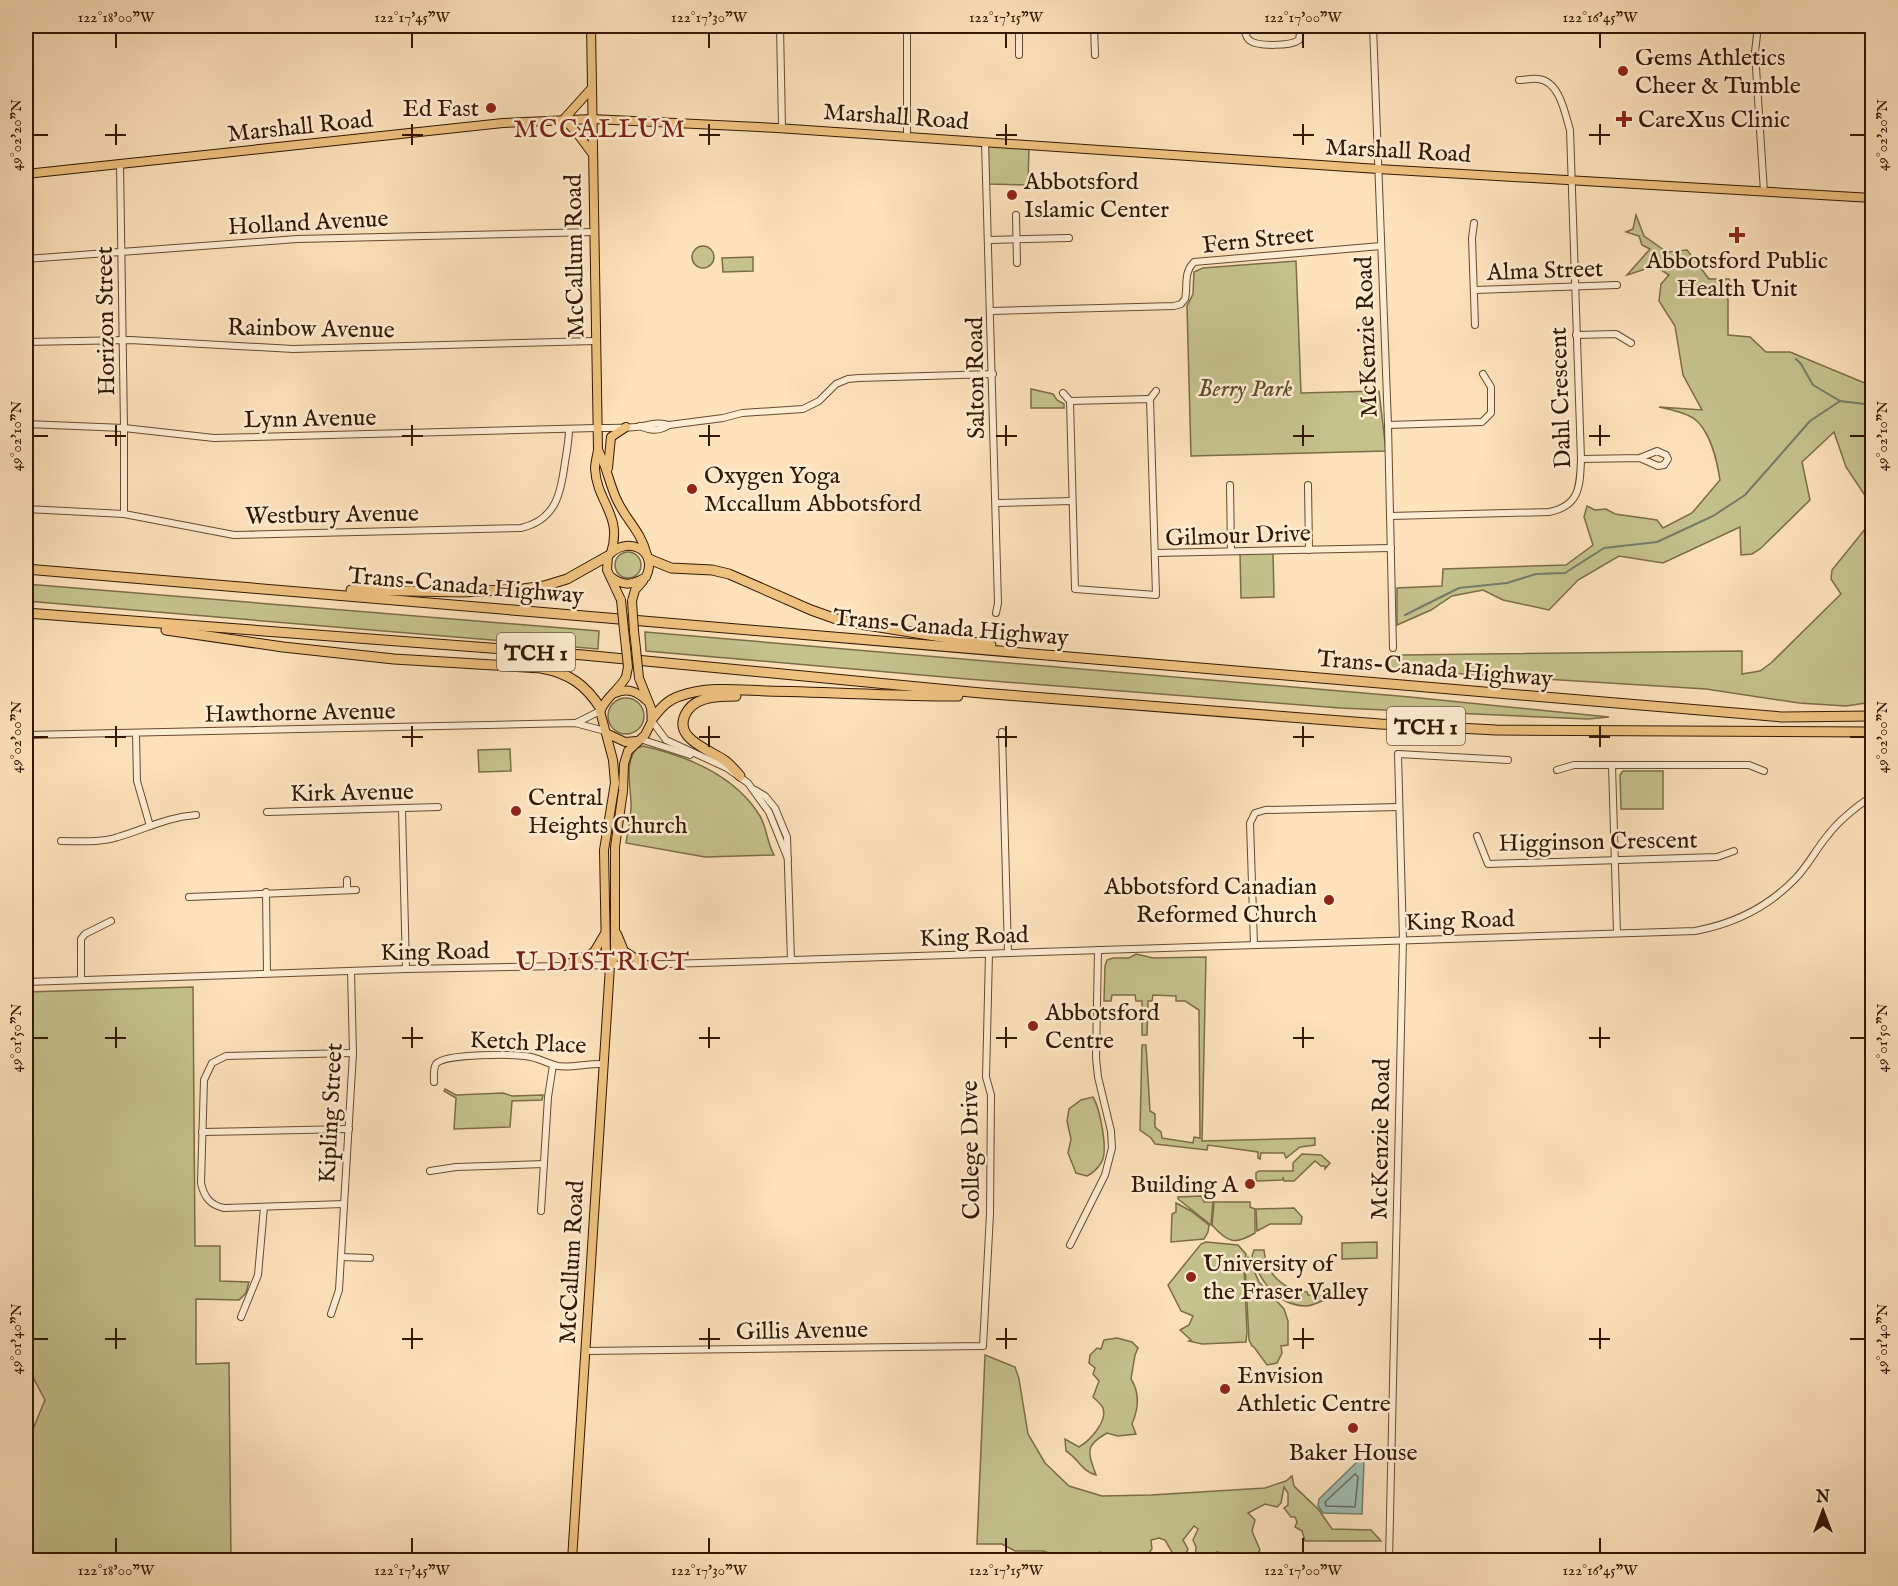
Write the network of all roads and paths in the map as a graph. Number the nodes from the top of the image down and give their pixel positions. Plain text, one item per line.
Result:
1 (591, 26) edge
2 (780, 26) edge
3 (907, 26) edge
4 (1019, 26) edge
5 (1094, 26) edge
6 (1245, 26) edge
7 (1301, 26) edge
8 (1373, 26) edge
9 (1758, 26) edge
10 (1019, 55) dead end
11 (1095, 55) dead end
12 (1519, 80) dead end
13 (591, 89) junction
14 (564, 119) junction
15 (592, 119) junction
16 (782, 128) junction
17 (907, 136) junction
18 (985, 142) junction
19 (592, 153) junction
20 (120, 164) junction
21 (1378, 169) junction
22 (26, 174) edge
23 (1570, 179) junction
24 (1764, 192) junction
25 (1872, 198) edge
26 (1016, 215) dead end
27 (1474, 223) dead end
28 (594, 232) junction
29 (1069, 238) dead end
30 (1016, 239) junction
31 (989, 240) junction
32 (1381, 246) junction
33 (122, 252) junction
34 (26, 259) edge
35 (1017, 263) dead end
36 (1617, 285) dead end
37 (1575, 287) junction
38 (1474, 290) junction
39 (991, 311) junction
40 (1475, 325) dead end
41 (1576, 335) junction
42 (123, 340) junction
43 (596, 341) junction
44 (26, 342) edge
45 (1631, 344) dead end
46 (993, 374) junction
47 (1484, 374) dead end
48 (1156, 391) dead end
49 (1063, 393) dead end
50 (1150, 399) junction
51 (1070, 401) junction
52 (26, 424) edge
53 (1388, 425) junction
54 (626, 427) junction
55 (124, 428) junction
56 (596, 428) junction
57 (569, 429) junction
58 (598, 450) junction
59 (1640, 458) dead end
60 (1581, 459) junction
61 (607, 471) junction
62 (1230, 485) dead end
63 (1308, 485) dead end
64 (1072, 501) junction
65 (996, 503) junction
66 (26, 509) edge
67 (124, 514) junction
68 (1390, 516) junction
69 (1390, 549) junction
70 (1309, 550) junction
71 (1231, 551) junction
72 (610, 554) junction
73 (1155, 554) junction
74 (648, 557) junction
75 (26, 569) edge
76 (610, 576) junction
77 (646, 577) junction
78 (279, 589) junction
79 (26, 613) edge
80 (996, 613) dead end
81 (90, 618) junction
82 (629, 631) junction
83 (631, 648) junction
84 (1393, 648) dead end
85 (1077, 658) junction
86 (792, 691) junction
87 (613, 693) junction
88 (981, 693) junction
89 (649, 703) junction
90 (600, 710) junction
91 (1872, 716) edge
92 (652, 720) junction
93 (575, 723) junction
94 (605, 732) junction
95 (1002, 732) dead end
96 (1872, 732) edge
97 (136, 734) junction
98 (26, 735) edge
99 (638, 740) junction
100 (702, 758) junction
101 (1508, 760) dead end
102 (1612, 765) junction
103 (1557, 770) dead end
104 (1764, 771) dead end
105 (740, 776) junction
106 (1872, 796) edge
107 (438, 807) dead end
108 (1399, 807) junction
109 (402, 809) junction
110 (267, 812) dead end
111 (196, 815) dead end
112 (150, 826) junction
113 (1477, 836) dead end
114 (62, 841) dead end
115 (1734, 851) dead end
116 (1615, 860) junction
117 (347, 880) dead end
118 (347, 890) junction
119 (356, 890) dead end
120 (266, 892) junction
121 (189, 897) dead end
122 (111, 921) dead end
123 (616, 931) junction
124 (605, 932) junction
125 (1617, 933) junction
126 (1403, 940) junction
127 (1254, 945) junction
128 (1098, 950) junction
129 (1008, 953) junction
130 (989, 954) junction
131 (791, 960) junction
132 (646, 965) junction
133 (564, 966) junction
134 (610, 966) junction
135 (406, 969) junction
136 (351, 971) junction
137 (267, 974) junction
138 (81, 980) junction
139 (26, 982) edge
140 (353, 1053) junction
141 (603, 1064) junction
142 (553, 1065) junction
143 (434, 1082) dead end
144 (349, 1129) junction
145 (202, 1132) junction
146 (544, 1164) junction
147 (430, 1171) dead end
148 (344, 1204) junction
149 (264, 1207) junction
150 (541, 1211) dead end
151 (1070, 1245) dead end
152 (341, 1257) junction
153 (370, 1258) dead end
154 (331, 1314) dead end
155 (241, 1317) dead end
156 (983, 1346) joint
157 (586, 1351) junction
158 (572, 1560) edge
159 (1389, 1560) edge

1 - 13 main road, McCallum Road
2 - 16 street
3 - 17 street
4 - 10 street
5 - 11 street
6 - 7 street
8 - 21 street, McKenzie Road
9 - 24 street
12 - 23 street, Dahl Crescent
13 - 14 main road
13 - 15 main road, McCallum Road
14 - 15 main road, Marshall Road
14 - 19 main road
14 - 20 main road, Marshall Road
15 - 16 main road, Marshall Road
15 - 19 main road, McCallum Road
16 - 17 main road, Marshall Road
17 - 18 main road, Marshall Road
18 - 21 main road, Marshall Road
18 - 31 street, Salton Road
19 - 28 main road, McCallum Road
20 - 22 main road, Marshall Road
20 - 33 street, Horizon Street
21 - 23 main road, Marshall Road
21 - 32 street, McKenzie Road
23 - 24 main road, Marshall Road
23 - 37 street, Dahl Crescent
24 - 25 main road, Marshall Road
26 - 30 street
27 - 38 street
28 - 33 street, Holland Avenue
28 - 43 main road, McCallum Road
29 - 30 street
30 - 31 street
30 - 35 street
31 - 39 street, Salton Road
32 - 39 street, Fern Street
32 - 53 street, McKenzie Road
33 - 34 street, Holland Avenue
33 - 42 street, Horizon Street
36 - 37 street, Alma Street
37 - 38 street, Alma Street
37 - 41 street, Dahl Crescent
38 - 40 street
39 - 46 street, Salton Road
41 - 45 street
41 - 60 street, Dahl Crescent
42 - 43 street, Rainbow Avenue
42 - 44 street, Rainbow Avenue
42 - 55 street, Horizon Street
43 - 56 main road, McCallum Road
46 - 54 street, Lynn Avenue
46 - 65 street, Salton Road
47 - 53 street
48 - 50 street
49 - 51 street
50 - 51 street
50 - 73 street
51 - 64 street
52 - 55 street, Lynn Avenue
53 - 68 street, McKenzie Road
54 - 56 street, Lynn Avenue
54 - 61 main road
55 - 57 street, Lynn Avenue
55 - 67 street, Horizon Street
56 - 57 street, Lynn Avenue
56 - 58 main road, McCallum Road
57 - 67 street, Westbury Avenue
58 - 61 main road, McCallum Road
58 - 72 main road, McCallum Road
59 - 60 street
60 - 68 street, Dahl Crescent
61 - 74 main road, McCallum Road
62 - 71 street
63 - 70 street
64 - 65 street
64 - 73 street, Gilmour Drive
65 - 80 street, Salton Road
66 - 67 street, Westbury Avenue
68 - 69 street, McKenzie Road
69 - 70 street, Gilmour Drive
69 - 84 street, McKenzie Road
70 - 71 street, Gilmour Drive
71 - 73 street, Gilmour Drive
72 - 74 main road
72 - 76 main road
72 - 78 highway
74 - 77 main road
74 - 85 highway
75 - 78 highway, Trans-Canada Highway / TCH 1
76 - 77 main road
76 - 82 main road, bridge
77 - 82 main road, bridge
78 - 85 highway, Trans-Canada Highway / TCH 1
79 - 81 highway, TCH 1
81 - 88 highway, TCH 1
81 - 90 highway
82 - 83 main road
83 - 87 main road, bridge
83 - 89 main road, bridge
85 - 91 highway, Trans-Canada Highway / TCH 1
86 - 88 highway
86 - 92 highway
86 - 105 highway
87 - 89 main road
87 - 90 main road
88 - 96 highway, TCH 1
89 - 92 main road
90 - 93 street, Hawthorne Avenue
90 - 94 main road
92 - 99 main road
92 - 100 street
93 - 94 street, Hawthorne Avenue
93 - 97 street, Hawthorne Avenue
94 - 99 main road
94 - 124 main road, McCallum Road
95 - 129 street
97 - 98 street, Hawthorne Avenue
97 - 112 street
99 - 100 street
99 - 123 main road, McCallum Road
100 - 105 street
101 - 108 street, McKenzie Road
102 - 103 street
102 - 104 street
102 - 116 street
105 - 131 street
106 - 125 street, King Road
107 - 109 street, Kirk Avenue
108 - 126 street, McKenzie Road
108 - 127 street
109 - 110 street, Kirk Avenue
109 - 135 street
111 - 112 street
112 - 114 street
113 - 116 street, Higginson Crescent
115 - 116 street, Higginson Crescent
116 - 125 street
117 - 118 street
118 - 119 street
118 - 120 street
120 - 121 street
120 - 137 street
122 - 138 street
123 - 132 main road
123 - 134 main road, McCallum Road
124 - 133 main road
124 - 134 main road, McCallum Road
125 - 126 street, King Road
126 - 127 street, King Road
126 - 159 street, McKenzie Road
127 - 128 street, King Road
128 - 129 street, King Road
128 - 151 street
129 - 130 street, King Road
130 - 131 street, King Road
130 - 156 street, College Drive
131 - 132 street, King Road
132 - 134 street, King Road
133 - 134 street, King Road
133 - 135 street, King Road
134 - 141 main road, McCallum Road
135 - 136 street, King Road
136 - 137 street, King Road
136 - 140 street, Kipling Street
137 - 138 street, King Road
138 - 139 street, King Road
140 - 144 street, Kipling Street
140 - 145 street
141 - 142 street, Ketch Place
141 - 157 main road, McCallum Road
142 - 143 street, Ketch Place
142 - 146 street
144 - 145 street
144 - 148 street, Kipling Street
145 - 149 street
146 - 147 street
146 - 150 street
148 - 149 street
148 - 152 street, Kipling Street
149 - 155 street
152 - 153 street
152 - 154 street, Kipling Street
156 - 157 street, Gillis Avenue
157 - 158 main road, McCallum Road

